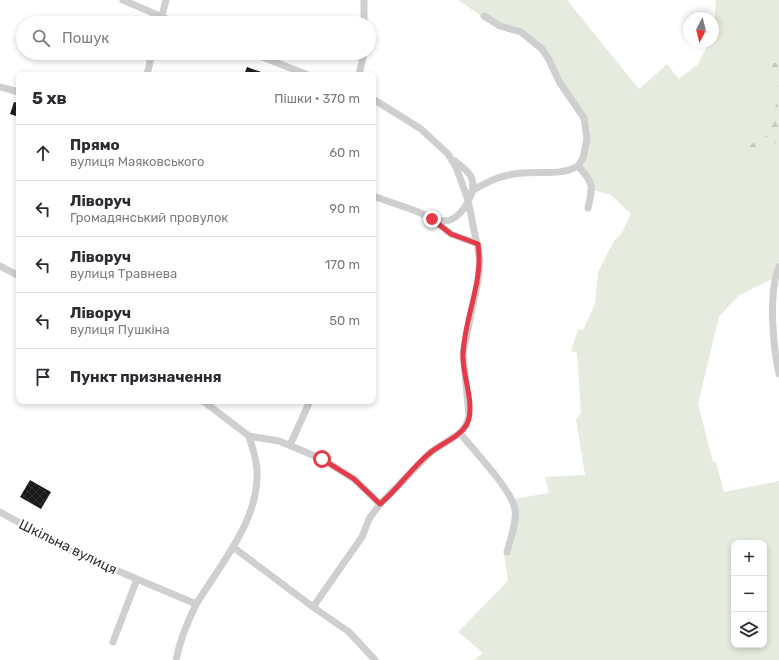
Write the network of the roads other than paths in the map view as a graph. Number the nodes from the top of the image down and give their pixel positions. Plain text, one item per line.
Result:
1 (123, 0) edge
2 (166, 0) edge
3 (364, 0) edge
4 (153, 16) edge
5 (162, 16) edge
6 (364, 16) edge
7 (484, 16) dead end
8 (150, 60) edge
9 (270, 60) edge
10 (362, 60) edge
11 (148, 72) edge
12 (300, 72) edge
13 (360, 72) edge
14 (0, 87) edge
15 (16, 91) edge
16 (376, 101) edge
17 (451, 158) junction
18 (578, 166) junction
19 (472, 191) junction
20 (376, 197) edge
21 (468, 200) junction
22 (588, 208) dead end
23 (432, 219) junction
24 (478, 244) junction
25 (0, 266) edge
26 (779, 267) edge
27 (16, 274) edge
28 (779, 374) edge
29 (207, 404) edge
30 (309, 404) edge
31 (460, 433) junction
32 (249, 436) junction
33 (290, 445) junction
34 (380, 504) junction
35 (0, 512) edge
36 (233, 547) junction
37 (507, 552) dead end
38 (137, 580) junction
39 (196, 604) junction
40 (313, 607) junction
41 (113, 642) dead end
42 (176, 660) edge
43 (375, 660) edge

1 - 4 street
2 - 5 street
3 - 6 street
7 - 18 street
8 - 11 street
9 - 12 street
10 - 13 street
14 - 15 street
16 - 17 street
17 - 19 street
17 - 21 street
18 - 19 street
18 - 22 street
19 - 21 street
20 - 23 street
21 - 23 street
21 - 24 street
23 - 24 street
24 - 31 street
25 - 27 street
26 - 28 street
29 - 32 street
30 - 33 street
31 - 34 street
31 - 37 street
32 - 33 street
32 - 36 street
33 - 34 street
34 - 40 street
35 - 38 street, Шкільна вулиця
36 - 39 street
36 - 40 street
38 - 39 street, Шкільна вулиця
38 - 41 street
39 - 42 street
40 - 43 street

